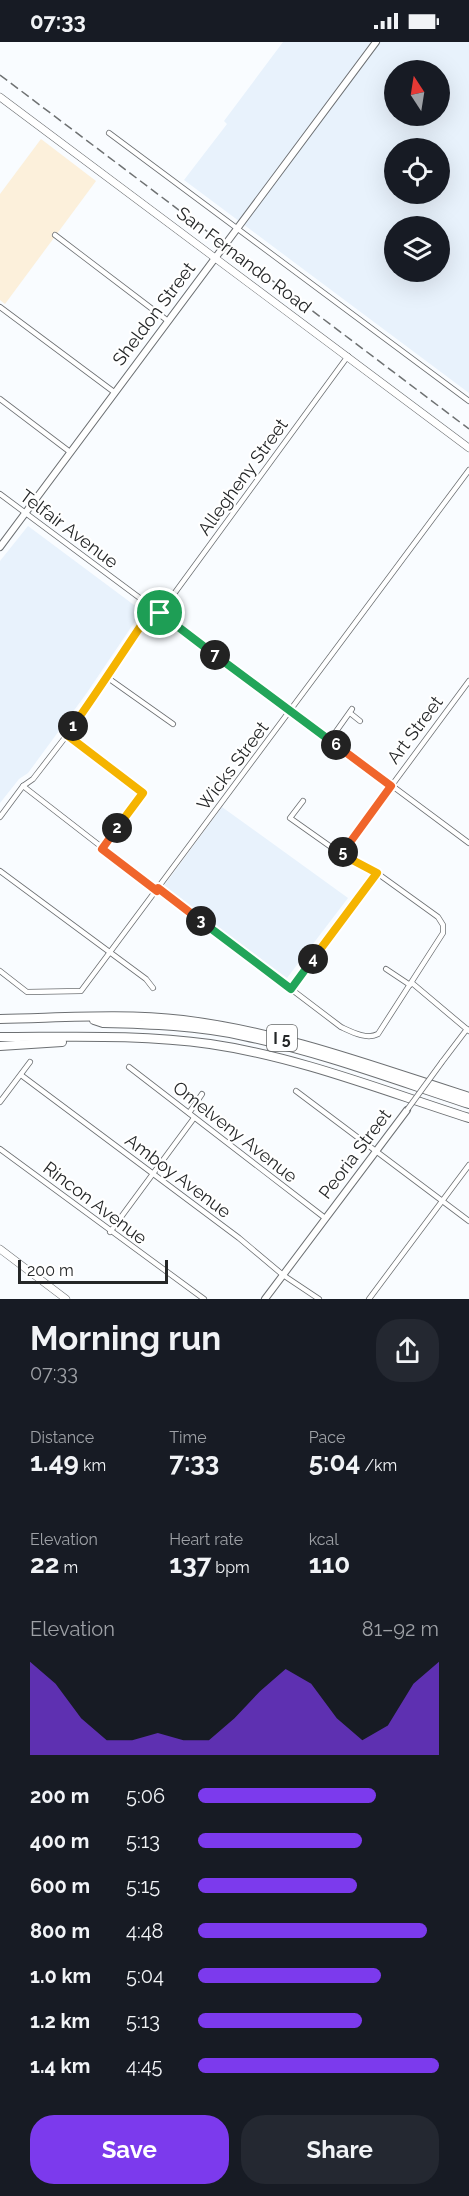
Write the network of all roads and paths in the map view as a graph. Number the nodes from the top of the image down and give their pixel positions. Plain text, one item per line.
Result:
1 (376, 42) edge
2 (0, 97) edge
3 (109, 133) dead end
4 (236, 228) junction
5 (55, 235) dead end
6 (214, 257) junction
7 (0, 307) edge
8 (168, 321) junction
9 (348, 356) junction
10 (114, 392) junction
11 (0, 399) edge
12 (469, 401) edge
13 (469, 448) edge
14 (70, 452) junction
15 (469, 470) edge
16 (0, 494) edge
17 (25, 513) junction
18 (0, 547) edge
19 (153, 608) junction
20 (160, 613) junction
21 (108, 678) junction
22 (469, 681) edge
23 (291, 711) junction
24 (360, 721) dead end
25 (173, 723) dead end
26 (67, 735) junction
27 (330, 740) junction
28 (23, 786) junction
29 (391, 786) junction
30 (303, 801) dead end
31 (0, 817) edge
32 (469, 843) edge
33 (102, 849) junction
34 (341, 854) junction
35 (0, 871) edge
36 (377, 873) junction
37 (157, 890) junction
38 (111, 954) junction
39 (386, 969) dead end
40 (0, 971) edge
41 (411, 984) junction
42 (153, 988) dead end
43 (291, 989) junction
44 (88, 1017) junction
45 (0, 1019) edge
46 (468, 1029) edge
47 (83, 1036) junction
48 (105, 1036) junction
49 (0, 1037) edge
50 (0, 1046) edge
51 (30, 1062) dead end
52 (129, 1067) dead end
53 (21, 1075) junction
54 (296, 1091) dead end
55 (202, 1094) dead end
56 (469, 1097) edge
57 (0, 1102) edge
58 (469, 1106) edge
59 (407, 1110) joint
60 (189, 1113) junction
61 (194, 1118) junction
62 (469, 1118) edge
63 (0, 1149) edge
64 (376, 1152) junction
65 (469, 1165) edge
66 (153, 1173) junction
67 (442, 1202) junction
68 (325, 1218) junction
69 (469, 1221) edge
70 (110, 1232) junction
71 (0, 1249) edge
72 (283, 1275) junction
73 (66, 1299) edge
74 (204, 1299) edge
75 (265, 1299) edge
76 (319, 1299) edge
77 (369, 1299) edge

1 - 4 main road, Sheldon Street
2 - 6 main road, San Fernando Road
3 - 4 street, San Fernando Road
4 - 6 main road, Sheldon Street
4 - 12 street, San Fernando Road
5 - 8 street
6 - 8 main road, Sheldon Street
6 - 9 main road, San Fernando Road
7 - 10 street
8 - 10 main road, Sheldon Street
9 - 13 main road, San Fernando Road
9 - 20 street, Allegheny Street
10 - 14 main road, Sheldon Street
11 - 14 street
14 - 17 main road, Sheldon Street
15 - 23 street, Wicks Street
16 - 17 street, Telfair Avenue
17 - 18 main road, Sheldon Street
17 - 19 street, Telfair Avenue
19 - 20 street, Telfair Avenue
19 - 21 street
20 - 23 street, Telfair Avenue
21 - 25 street
21 - 26 street
22 - 29 street, Art Street
23 - 27 street, Telfair Avenue
23 - 37 street, Wicks Street
24 - 27 street
26 - 28 street
26 - 33 street
27 - 29 street, Telfair Avenue
28 - 31 street
28 - 33 street
29 - 32 street, Telfair Avenue
29 - 34 street, Art Street
30 - 34 street
33 - 37 street
34 - 36 street
35 - 38 street
36 - 41 street
36 - 43 street
37 - 38 street, Wicks Street
37 - 43 street
38 - 40 street, Wicks Street
38 - 42 street
39 - 41 street
41 - 43 street
41 - 46 street
44 - 45 highway, I 5
44 - 56 highway, I 5
44 - 58 highway
46 - 59 street, Peoria Street, bridge
47 - 48 highway, I 5
47 - 49 highway, I 5
47 - 50 highway
48 - 58 highway
48 - 62 highway, I 5
51 - 53 street
52 - 60 street, Omelveny Avenue
53 - 57 street
53 - 66 street, Amboy Avenue
54 - 64 street
55 - 60 street
59 - 64 main road, Peoria Street
60 - 61 street, Omelveny Avenue
61 - 66 street
61 - 68 street, Omelveny Avenue
63 - 70 street, Rincon Avenue
64 - 67 street
64 - 68 main road, Peoria Street
65 - 67 street
66 - 70 street
66 - 72 street, Amboy Avenue
67 - 69 street
67 - 77 street
68 - 72 main road, Peoria Street
70 - 74 street, Rincon Avenue
71 - 73 main road
72 - 75 main road, Peoria Street
72 - 76 street, Amboy Avenue

